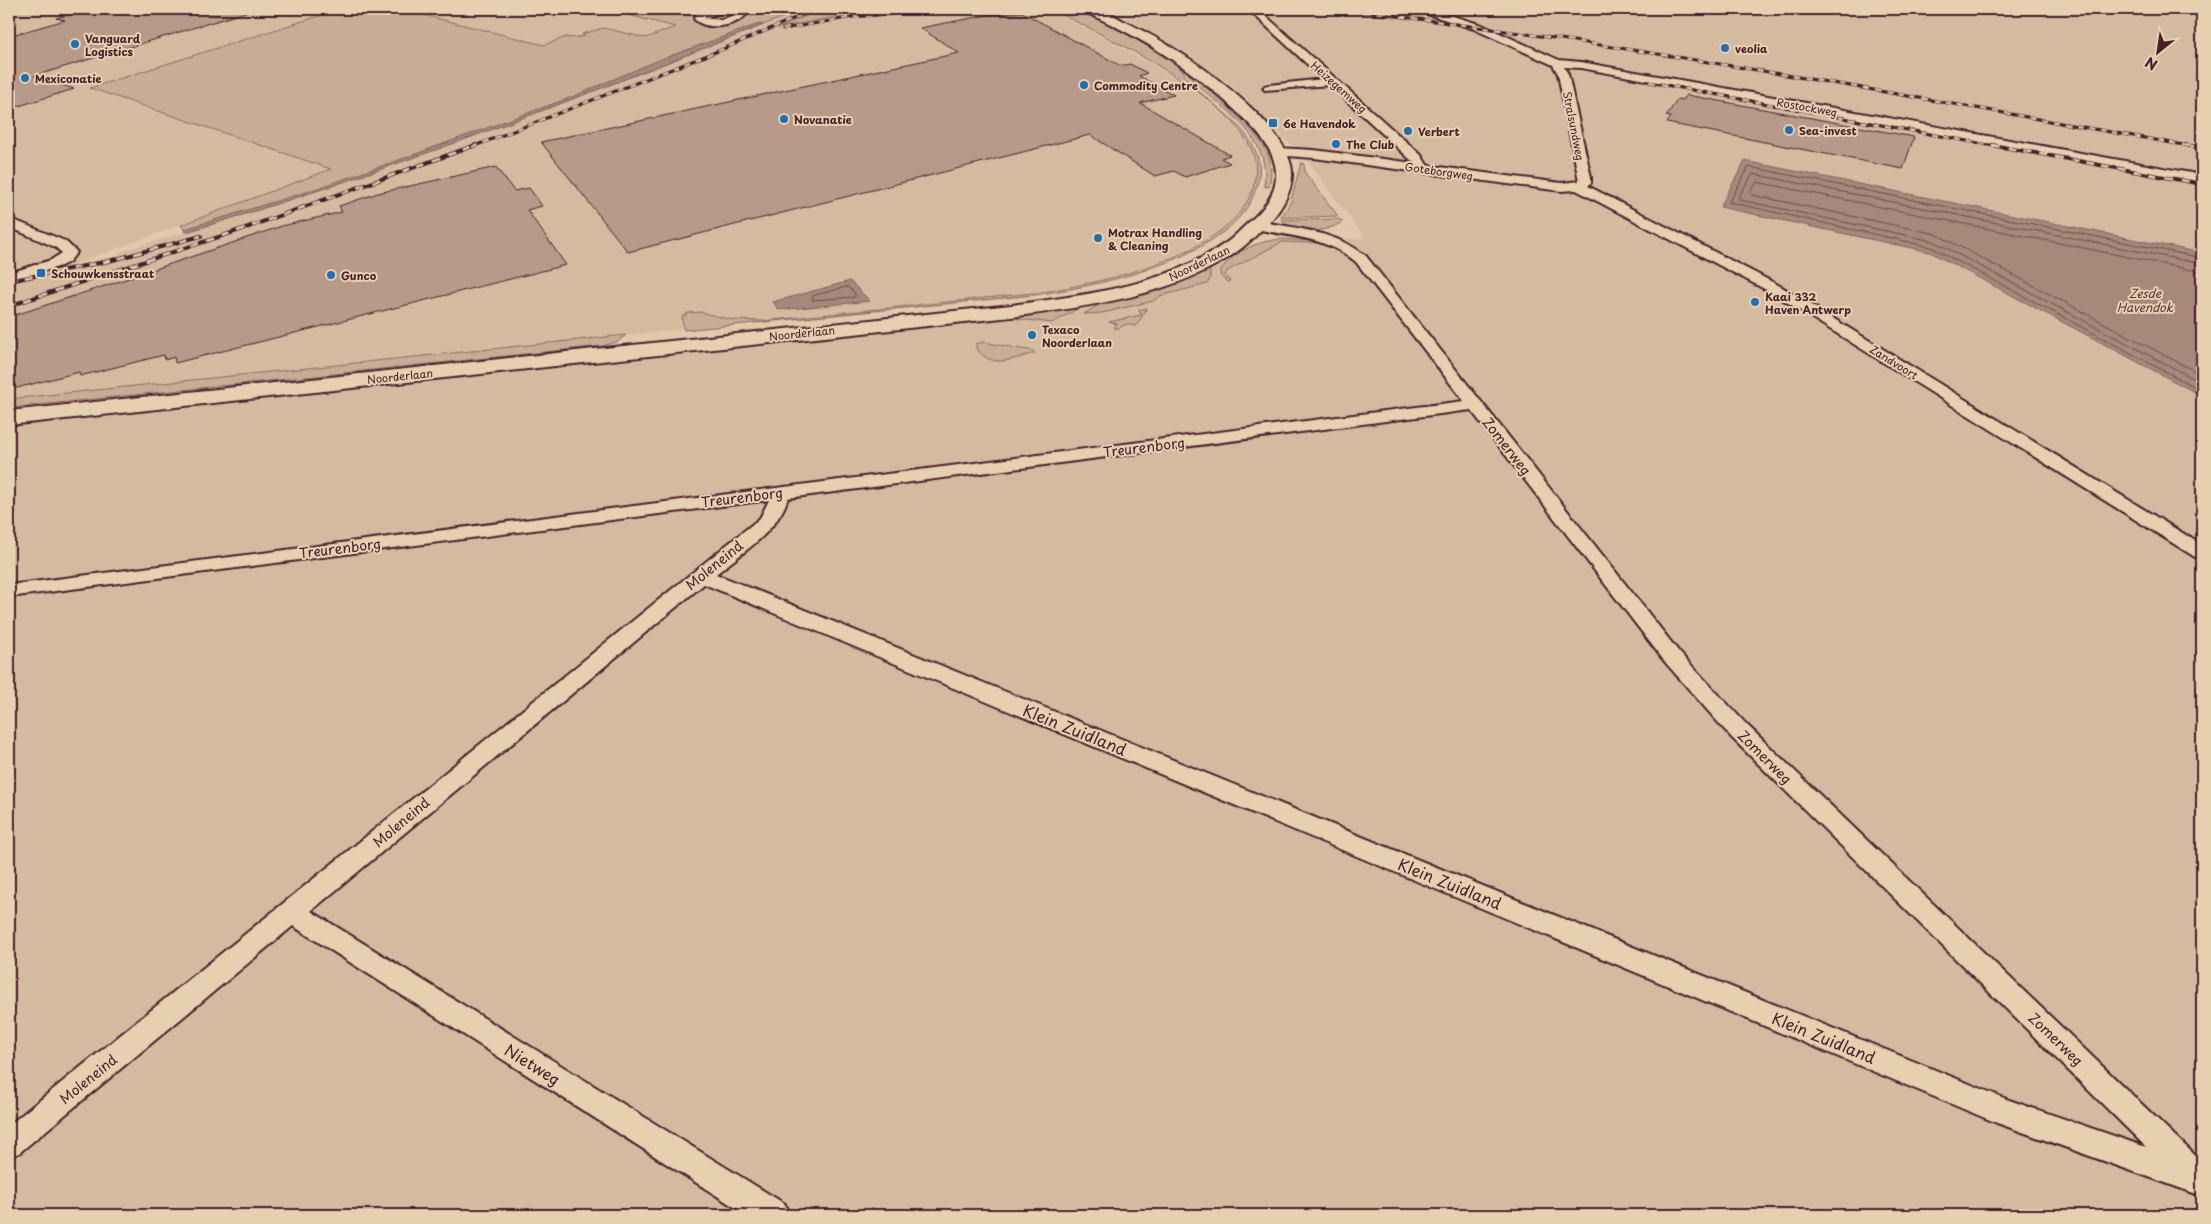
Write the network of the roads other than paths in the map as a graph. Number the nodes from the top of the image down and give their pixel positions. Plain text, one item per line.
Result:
1 (724, 9) edge
2 (1089, 9) edge
3 (1253, 9) edge
4 (1421, 9) edge
5 (708, 10) edge
6 (1557, 63) junction
7 (1332, 81) junction
8 (1270, 88) dead end
9 (1278, 152) junction
10 (1418, 168) junction
11 (2202, 179) edge
12 (1578, 186) junction
13 (9, 222) edge
14 (1257, 225) junction
15 (9, 278) edge
16 (1475, 405) junction
17 (9, 418) edge
18 (781, 492) junction
19 (2202, 552) edge
20 (701, 575) junction
21 (9, 590) edge
22 (292, 912) junction
23 (9, 1143) edge
24 (2202, 1182) edge
25 (774, 1215) edge

1 - 5 street
1 - 5 street
2 - 9 main road, Noorderlaan
3 - 7 street, Heizegemweg
4 - 6 street, Rostockweg
6 - 11 street, Rostockweg
6 - 12 street, Stralsundweg
7 - 8 street
7 - 10 street, Heizegemweg
9 - 10 street, Goteborgweg
9 - 14 main road, Noorderlaan
10 - 12 street, Goteborgweg
12 - 19 street, Zandvoort
13 - 15 street
14 - 16 street, Zomerweg
14 - 17 main road, Noorderlaan
16 - 18 street, Treurenborg
16 - 24 street, Zomerweg
18 - 20 street, Moleneind
18 - 21 street, Treurenborg
20 - 22 street, Moleneind
20 - 24 street, Klein Zuidland
22 - 23 street, Moleneind
22 - 25 street, Nietweg

